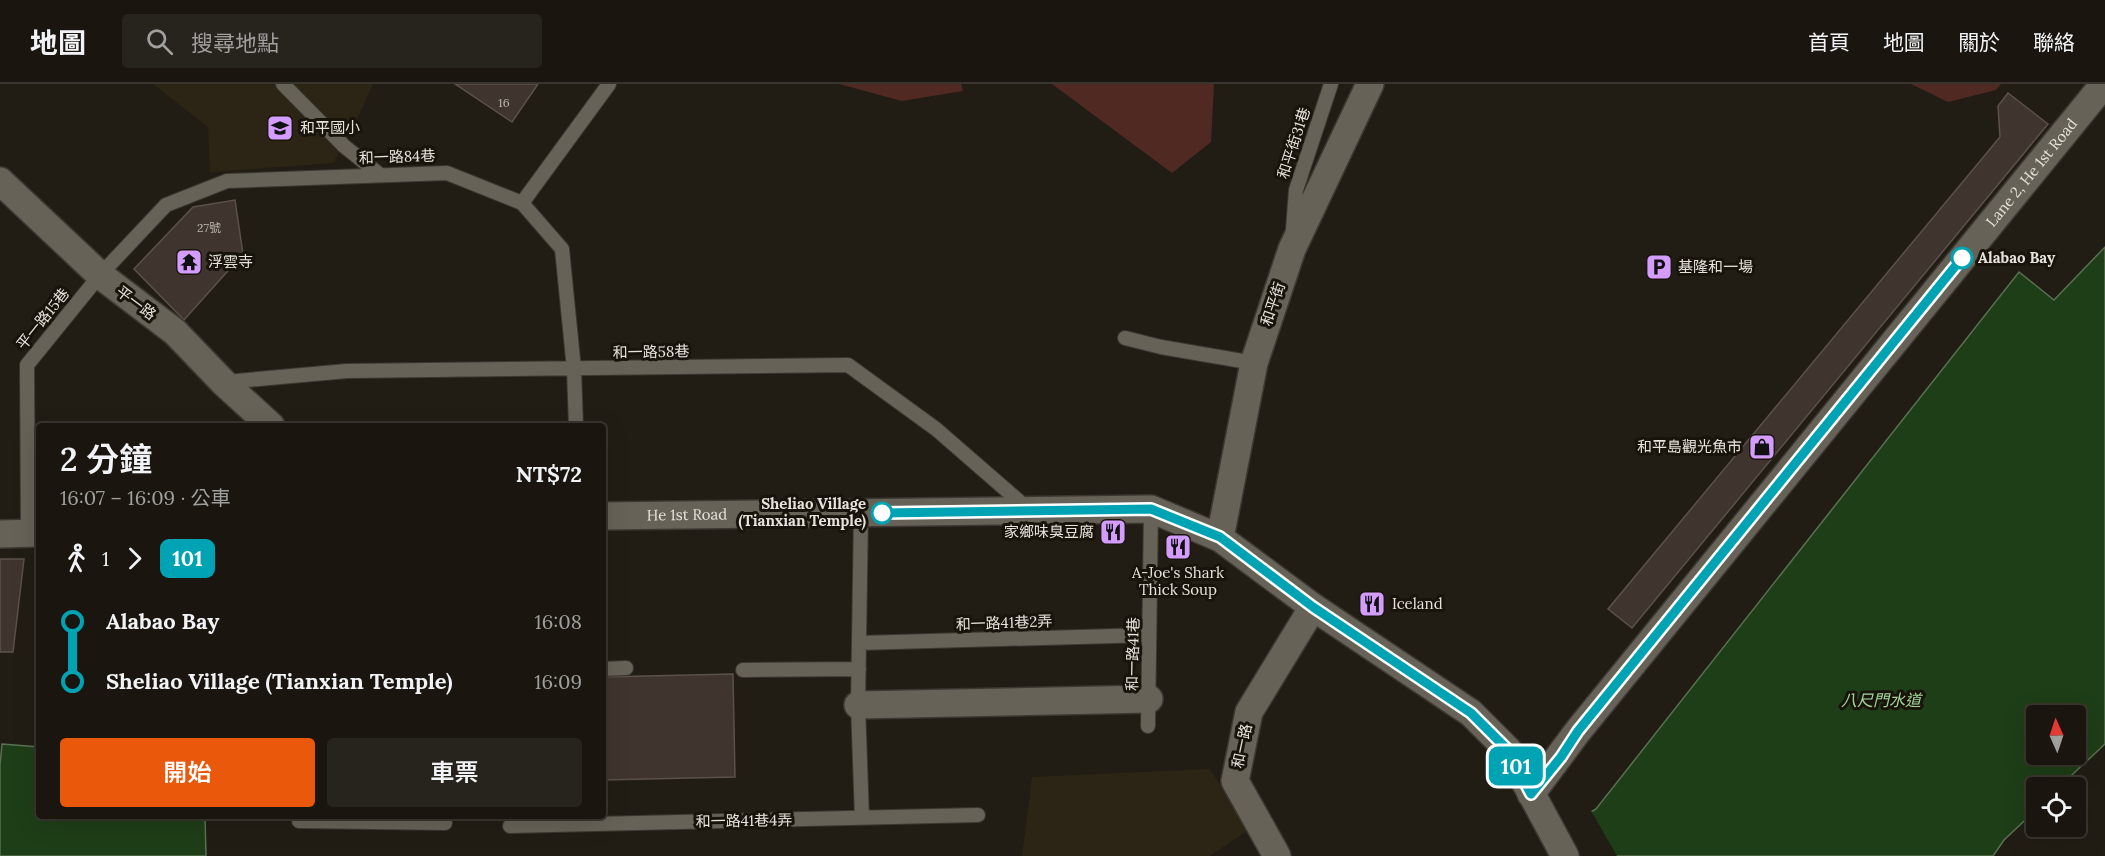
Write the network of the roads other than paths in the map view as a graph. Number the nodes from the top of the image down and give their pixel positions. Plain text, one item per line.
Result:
1 (283, 84) edge
2 (609, 84) edge
3 (1331, 84) edge
4 (1370, 84) edge
5 (2104, 84) edge
6 (379, 174) junction
7 (0, 182) edge
8 (522, 203) junction
9 (1292, 249) junction
10 (100, 275) junction
11 (1125, 338) dead end
12 (1254, 363) junction
13 (574, 369) junction
14 (223, 382) junction
15 (268, 423) edge
16 (576, 423) edge
17 (1151, 509) junction
18 (1029, 510) junction
19 (861, 513) junction
20 (606, 516) edge
21 (33, 533) edge
22 (0, 534) edge
23 (1220, 537) junction
24 (1313, 607) junction
25 (1149, 635) junction
26 (859, 643) junction
27 (626, 668) dead end
28 (606, 669) edge
29 (859, 669) junction
30 (743, 670) dead end
31 (1149, 699) junction
32 (858, 705) junction
33 (1148, 726) dead end
34 (1535, 802) junction
35 (978, 815) dead end
36 (862, 818) junction
37 (299, 819) edge
38 (445, 823) dead end
39 (510, 826) dead end
40 (1276, 856) edge
41 (1565, 856) edge

1 - 6 lane
2 - 8 lane
3 - 9 lane, 和平街31巷
4 - 9 street, 和平街
5 - 34 street, Lane 2, He 1st Road
6 - 8 lane, 和一路84巷
6 - 10 lane, 和一路84巷
7 - 10 street, 平一路
8 - 13 lane, 和一路84巷
9 - 12 street, 和平街
10 - 14 street, 平一路
10 - 21 lane, 平一路15巷
11 - 12 lane
12 - 23 street, 和平街
13 - 14 lane, 和一路58巷
13 - 16 lane, 和一路84巷
13 - 18 lane, 和一路58巷
14 - 15 street, 平一路
17 - 18 street, He 1st Road
17 - 23 street, He 1st Road
17 - 25 lane, 和一路41巷
18 - 19 street, He 1st Road
19 - 20 street, He 1st Road
19 - 26 lane
21 - 22 street
23 - 24 street, He 1st Road
24 - 34 street, He 1st Road
24 - 40 street, 和一路
25 - 26 lane, 和一路41巷2弄
25 - 31 lane, 和一路41巷
26 - 29 lane
27 - 28 lane
29 - 30 lane
29 - 32 lane
31 - 32 street
31 - 33 lane, 和一路41巷
32 - 36 lane
34 - 41 street, He 1st Road
35 - 36 lane, 和一路41巷4弄
36 - 39 lane, 和一路41巷4弄
37 - 38 lane

